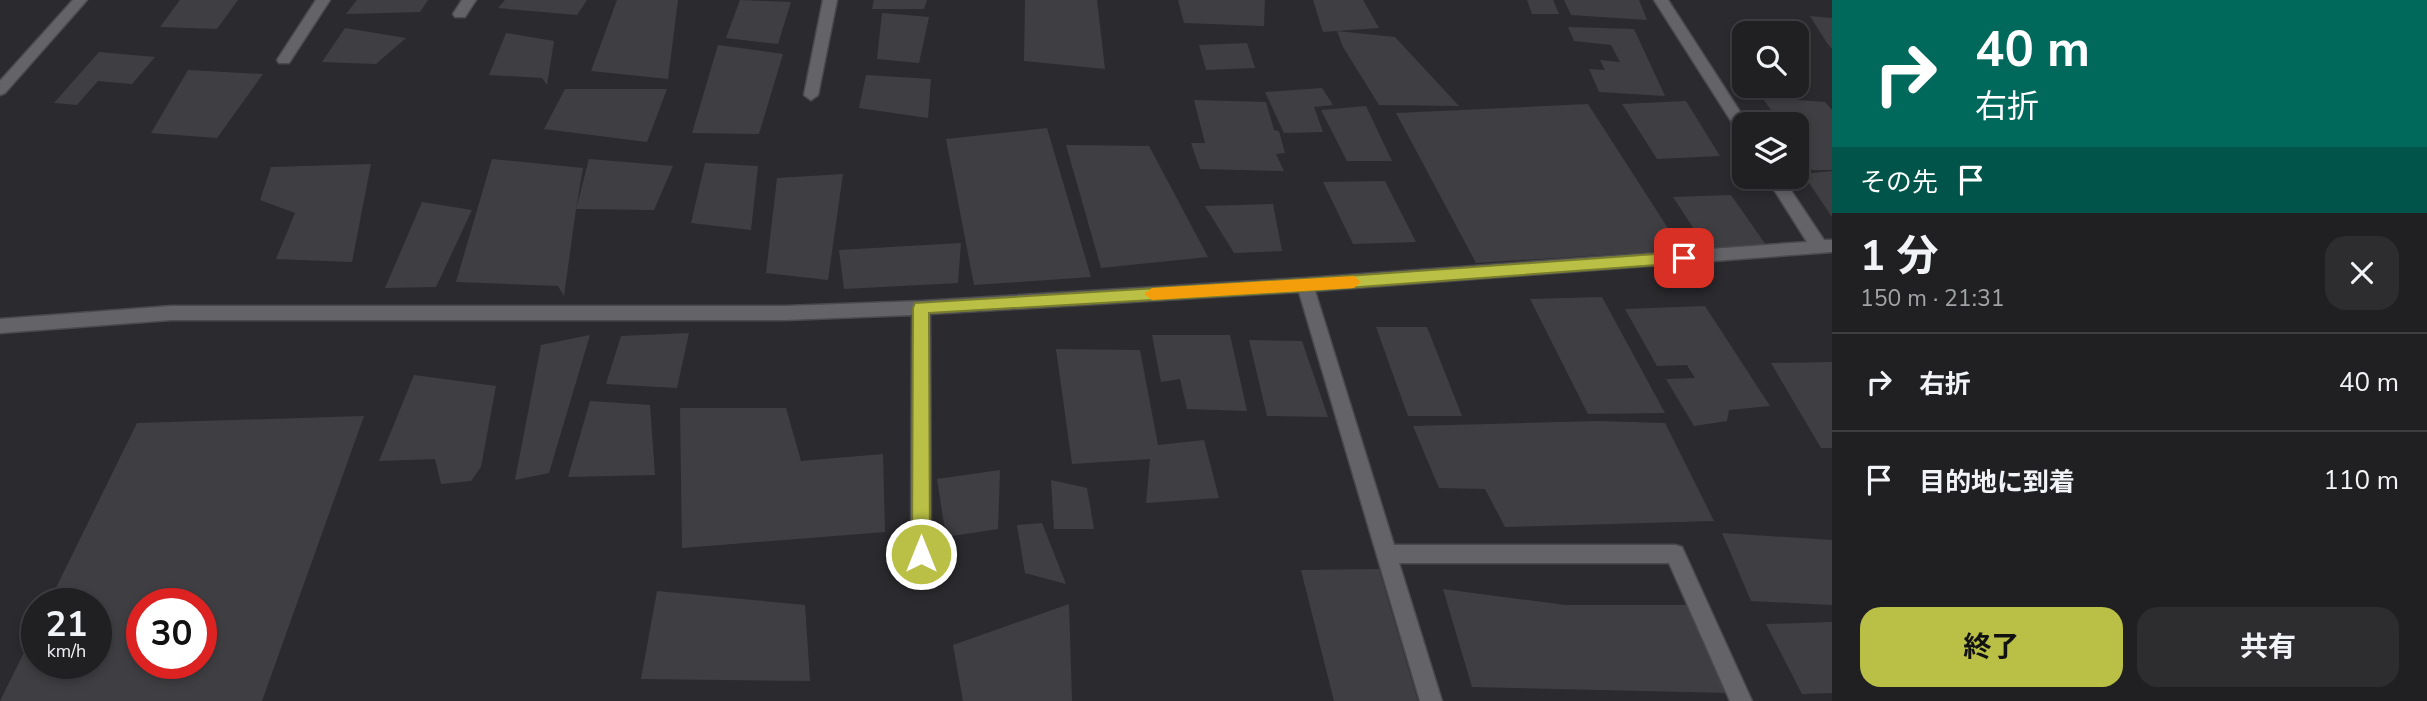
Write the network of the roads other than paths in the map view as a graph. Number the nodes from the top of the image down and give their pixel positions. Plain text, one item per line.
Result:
1 (80, 0) edge
2 (323, 0) edge
3 (469, 0) edge
4 (830, 0) edge
5 (1661, 0) edge
6 (460, 14) dead end
7 (284, 60) dead end
8 (0, 90) edge
9 (811, 94) dead end
10 (1733, 112) edge
11 (1783, 189) edge
12 (1826, 247) edge
13 (1305, 285) junction
14 (921, 308) junction
15 (0, 326) edge
16 (921, 554) dead end
17 (1386, 554) junction
18 (1431, 701) edge
19 (1741, 701) edge

1 - 8 street
2 - 7 street
3 - 6 street
4 - 9 street
5 - 10 street
11 - 12 street
12 - 13 street
13 - 14 street
13 - 17 street
14 - 15 street
14 - 16 street
17 - 18 street
17 - 19 street

